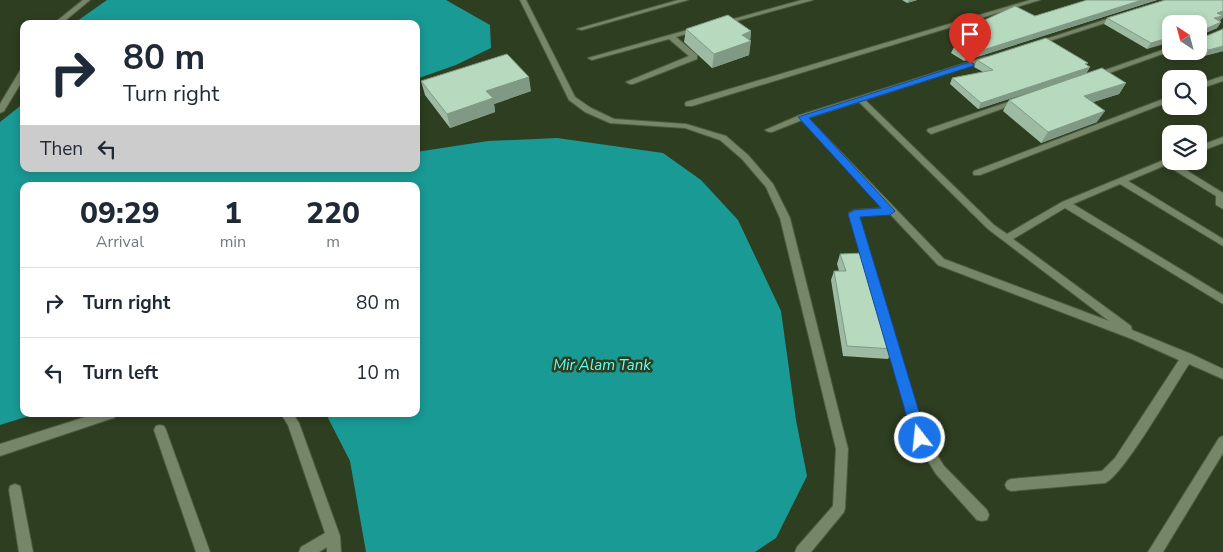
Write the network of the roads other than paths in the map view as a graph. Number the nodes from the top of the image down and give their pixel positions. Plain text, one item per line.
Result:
1 (88, 0) edge
2 (523, 0) edge
3 (685, 0) edge
4 (810, 0) edge
5 (1038, 0) edge
6 (1124, 15) edge
7 (61, 20) edge
8 (717, 24) edge
9 (707, 26) edge
10 (580, 29) dead end
11 (670, 36) junction
12 (1030, 45) edge
13 (1162, 52) edge
14 (992, 57) edge
15 (592, 58) dead end
16 (20, 78) edge
17 (1088, 78) edge
18 (1223, 78) edge
19 (630, 82) dead end
20 (1207, 84) edge
21 (861, 100) junction
22 (1023, 100) edge
23 (1162, 102) edge
24 (689, 104) dead end
25 (0, 111) edge
26 (803, 117) junction
27 (769, 130) dead end
28 (931, 131) dead end
29 (1223, 140) edge
30 (1207, 146) edge
31 (1162, 164) edge
32 (1182, 170) edge
33 (977, 174) dead end
34 (1121, 181) junction
35 (1065, 204) junction
36 (1223, 206) edge
37 (890, 211) junction
38 (1007, 238) junction
39 (1223, 243) edge
40 (1223, 300) edge
41 (1136, 336) junction
42 (1187, 357) junction
43 (1223, 374) edge
44 (101, 417) edge
45 (289, 417) edge
46 (160, 430) dead end
47 (1223, 442) edge
48 (0, 450) edge
49 (1011, 485) dead end
50 (15, 490) dead end
51 (982, 515) dead end
52 (333, 536) junction
53 (26, 552) edge
54 (203, 552) edge
55 (306, 552) edge
56 (334, 552) edge
57 (802, 552) edge
58 (1155, 552) edge

1 - 7 street
2 - 57 street
3 - 10 street
4 - 8 street
5 - 24 street
6 - 12 street
9 - 11 street
11 - 15 street
11 - 19 street
13 - 17 street
14 - 21 street
16 - 25 street
18 - 20 street
21 - 26 street
21 - 38 street
22 - 28 street
23 - 33 street
26 - 27 street
26 - 37 street
29 - 30 street
31 - 34 street
32 - 36 street
34 - 35 street
34 - 39 street
35 - 38 street
35 - 40 street
37 - 41 street
37 - 51 street
38 - 41 street
41 - 42 street
42 - 43 street
42 - 49 street
44 - 48 street
45 - 52 street
46 - 54 street
47 - 58 street
50 - 53 street
52 - 55 street
52 - 56 street

